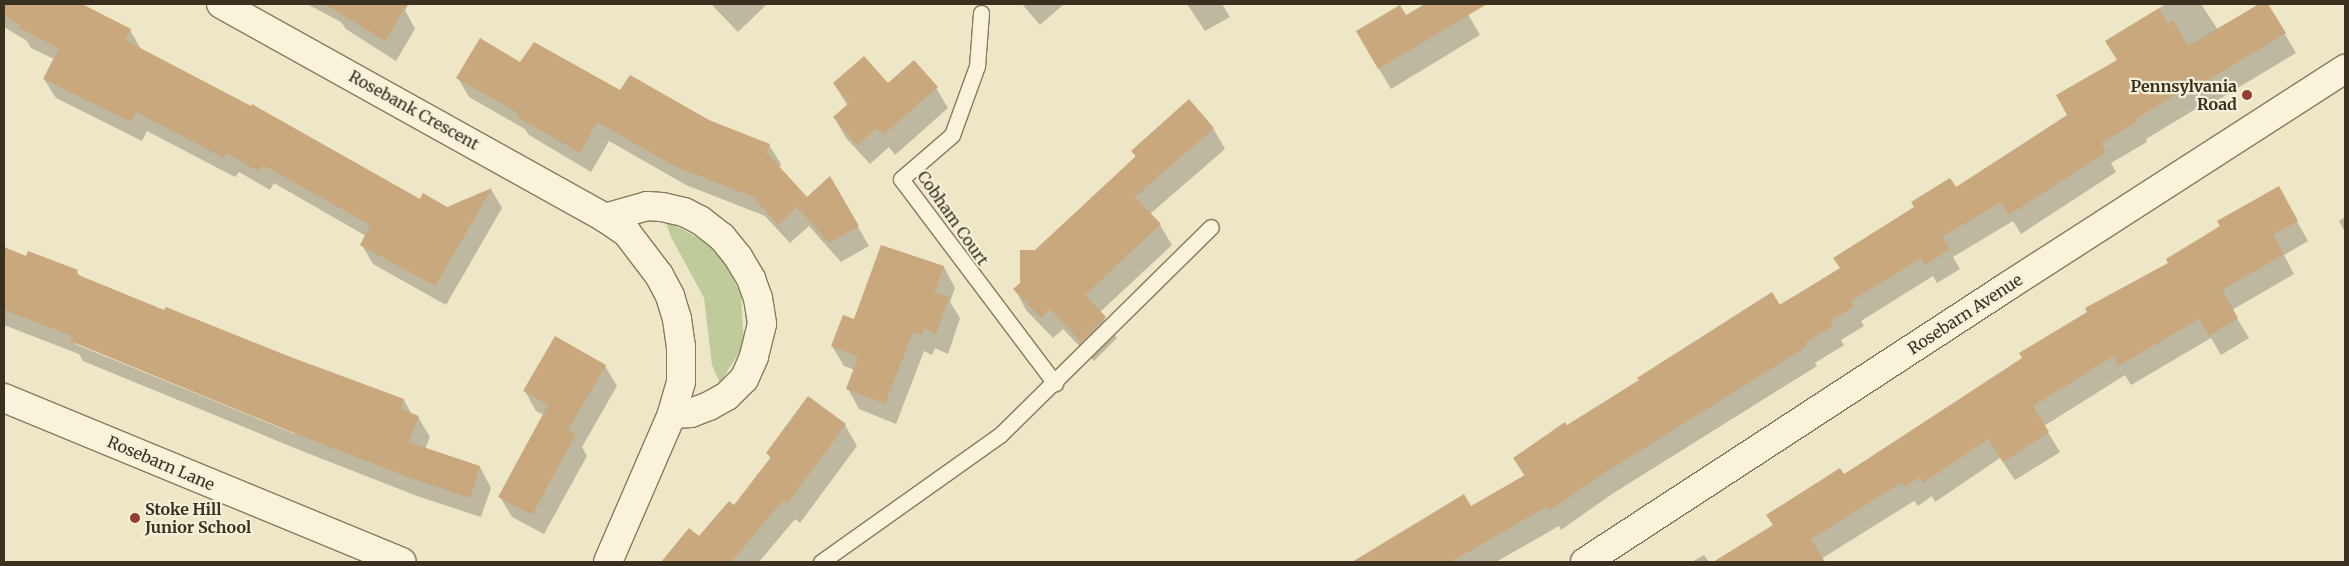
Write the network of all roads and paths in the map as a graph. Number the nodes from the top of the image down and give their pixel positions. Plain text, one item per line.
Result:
1 (222, 4) edge
2 (980, 13) dead end
3 (2345, 69) edge
4 (605, 218) junction
5 (1210, 228) dead end
6 (1055, 383) junction
7 (4, 398) edge
8 (672, 414) junction
9 (402, 562) edge
10 (608, 562) edge
11 (820, 562) edge
12 (1586, 562) edge

1 - 4 street, Rosebank Crescent
2 - 6 lane, Cobham Court
3 - 12 street, Rosebarn Avenue
4 - 8 street, Rosebank Crescent
4 - 8 street
5 - 6 lane
6 - 11 lane
7 - 9 street, Rosebarn Lane
8 - 10 street, Rosebank Crescent

